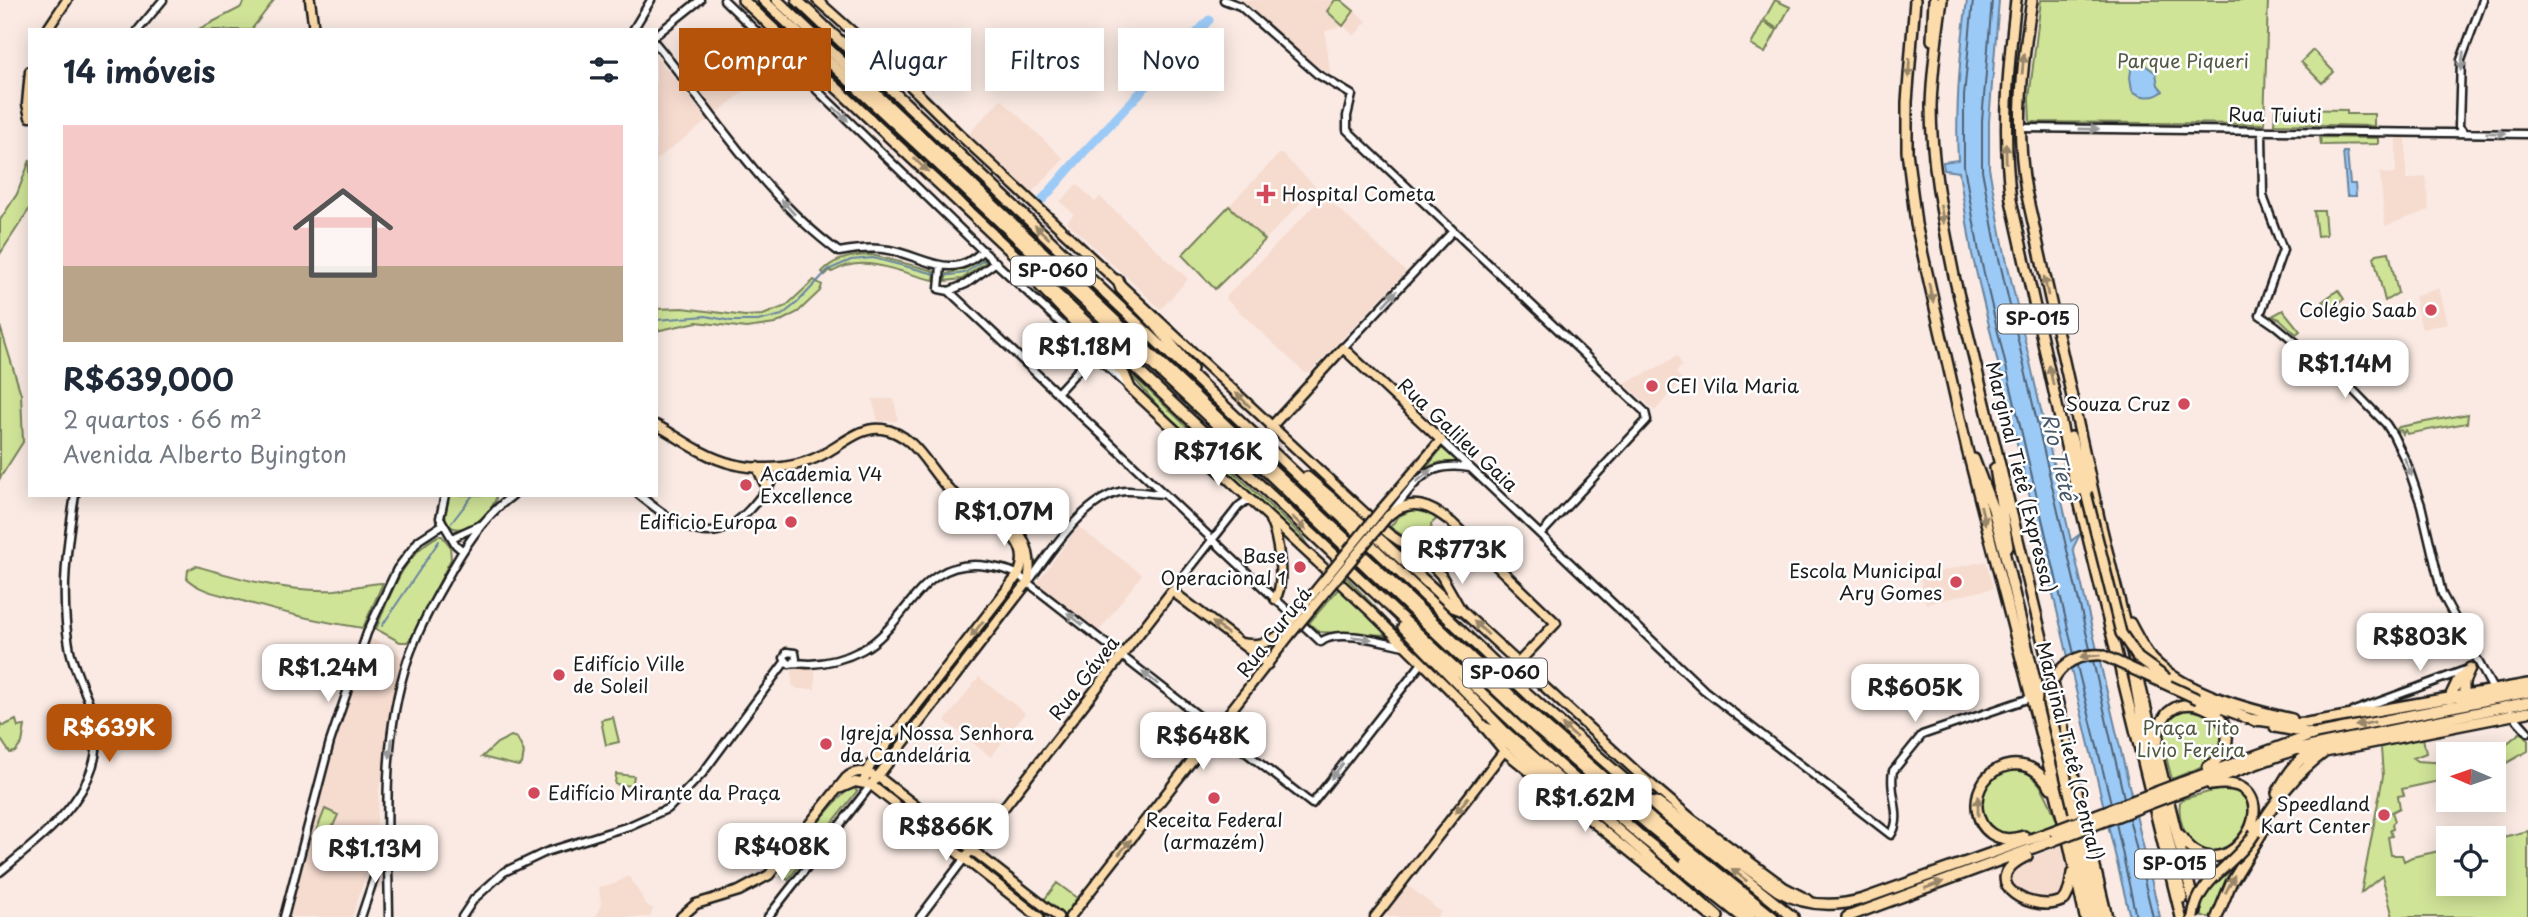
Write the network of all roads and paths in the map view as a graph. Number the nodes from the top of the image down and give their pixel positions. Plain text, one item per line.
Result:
1 (67, 0) edge
2 (163, 0) edge
3 (310, 0) edge
4 (651, 0) edge
5 (700, 0) edge
6 (724, 0) edge
7 (763, 0) edge
8 (777, 0) edge
9 (797, 0) edge
10 (817, 0) edge
11 (1224, 0) edge
12 (1915, 0) edge
13 (1934, 0) edge
14 (1942, 0) edge
15 (2016, 0) edge
16 (2032, 0) edge
17 (2483, 0) edge
18 (744, 1) edge
19 (638, 22) junction
20 (49, 28) edge
21 (140, 28) edge
22 (314, 28) edge
23 (634, 28) edge
24 (642, 28) edge
25 (658, 33) edge
26 (658, 46) edge
27 (1935, 49) junction
28 (2459, 126) junction
29 (2021, 128) junction
30 (2262, 131) junction
31 (2452, 133) junction
32 (2463, 133) junction
33 (2528, 134) edge
34 (1453, 231) junction
35 (983, 250) junction
36 (996, 262) junction
37 (941, 268) junction
38 (1037, 273) junction
39 (1118, 280) junction
40 (949, 291) junction
41 (1343, 348) junction
42 (1093, 354) junction
43 (1199, 379) junction
44 (1130, 388) junction
45 (1057, 393) junction
46 (2061, 415) junction
47 (658, 426) edge
48 (1271, 427) junction
49 (1992, 435) junction
50 (1441, 440) junction
51 (1967, 449) junction
52 (757, 467) junction
53 (772, 467) junction
54 (783, 467) junction
55 (1290, 468) junction
56 (1471, 468) junction
57 (1152, 483) junction
58 (766, 489) junction
59 (1140, 491) junction
60 (1164, 494) junction
61 (75, 497) edge
62 (445, 497) edge
63 (511, 497) edge
64 (642, 497) edge
65 (1254, 501) junction
66 (1265, 511) junction
67 (1386, 514) junction
68 (441, 522) junction
69 (999, 522) junction
70 (482, 525) junction
71 (1541, 534) junction
72 (453, 535) junction
73 (1212, 540) junction
74 (456, 545) junction
75 (465, 548) junction
76 (455, 563) junction
77 (1355, 576) junction
78 (1016, 578) junction
79 (1028, 582) junction
80 (1172, 591) junction
81 (2014, 593) junction
82 (1275, 599) junction
83 (1461, 610) junction
84 (2124, 614) junction
85 (2112, 632) junction
86 (1286, 634) junction
87 (2130, 638) junction
88 (1239, 642) junction
89 (1404, 646) junction
90 (1122, 656) junction
91 (785, 662) junction
92 (794, 662) junction
93 (1422, 663) junction
94 (1518, 663) junction
95 (1268, 664) junction
96 (2475, 664) junction
97 (2528, 684) edge
98 (2528, 692) edge
99 (2496, 694) junction
100 (2031, 698) junction
101 (2198, 699) junction
102 (2448, 700) junction
103 (2528, 702) edge
104 (2466, 709) junction
105 (2509, 710) junction
106 (2528, 712) edge
107 (2415, 714) junction
108 (2339, 716) junction
109 (2247, 718) junction
110 (2307, 723) junction
111 (2413, 725) junction
112 (1484, 727) junction
113 (2143, 728) junction
114 (2436, 729) junction
115 (1217, 730) junction
116 (2528, 732) edge
117 (2315, 734) junction
118 (2343, 739) junction
119 (2158, 748) junction
120 (1504, 751) junction
121 (867, 772) junction
122 (2199, 774) junction
123 (2300, 774) junction
124 (877, 777) junction
125 (1596, 781) junction
126 (867, 784) junction
127 (2202, 785) junction
128 (2182, 787) junction
129 (1639, 792) junction
130 (834, 794) junction
131 (2057, 798) junction
132 (2257, 830) junction
133 (2177, 831) junction
134 (2051, 835) junction
135 (1624, 837) junction
136 (971, 850) junction
137 (387, 853) junction
138 (964, 859) junction
139 (2073, 867) junction
140 (0, 872) edge
141 (1819, 905) junction
142 (2012, 905) dead end
143 (2045, 915) dead end
144 (284, 917) edge
145 (361, 917) edge
146 (388, 917) edge
147 (462, 917) edge
148 (681, 917) edge
149 (768, 917) edge
150 (920, 917) edge
151 (1039, 917) edge
152 (1058, 917) edge
153 (1070, 917) edge
154 (1375, 917) edge
155 (1711, 917) edge
156 (1718, 917) edge
157 (1742, 917) edge
158 (1750, 917) edge
159 (1762, 917) edge
160 (1773, 917) edge
161 (1793, 917) edge
162 (1847, 917) edge
163 (2085, 917) edge
164 (2092, 917) edge
165 (2099, 917) edge
166 (2108, 917) edge
167 (2182, 917) edge
168 (2195, 917) edge
169 (2217, 917) edge

1 - 20 main road
2 - 21 street
3 - 22 main road
4 - 19 street
5 - 25 street
6 -> 35 street
7 - 125 highway, SP-060
8 - 160 highway, SP-060
43 -> 9 highway, SP-060
10 - 39 main road
11 - 34 street
12 -> 51 highway
13 - 27 highway
14 - 27 highway, Marginal Tietê (Expressa)
46 -> 15 highway, SP-015
29 -> 16 highway
17 -> 28 street
18 -> 38 highway, SP-060
19 - 23 street
19 - 24 street
37 -> 26 street
27 -> 49 highway, Marginal Tietê (Expressa)
28 - 31 street
28 - 32 street
29 -> 30 street, Rua Tuiuti
84 -> 29 highway
30 - 31 street, Rua Tuiuti
30 -> 96 street
31 - 32 street, Rua Tuiuti
32 -> 33 street, Rua Tuiuti
41 -> 34 street
34 - 71 street
35 - 36 street
35 - 37 street
36 - 40 street
36 - 42 street
37 - 40 street
38 - 44 highway
38 -> 77 highway, SP-060
39 - 43 highway
48 -> 39 main road
40 - 45 street
41 - 48 main road
41 - 50 main road, Rua Galileu Gaia
42 - 44 street
42 - 45 street
43 - 55 highway, SP-060
44 - 65 main road
45 - 57 street
46 - 85 highway, SP-015
46 - 101 highway, bridge
47 - 52 main road
48 - 83 main road
49 - 81 highway
49 - 166 highway, Marginal Tietê (Expressa)
50 - 56 street, Rua Galileu Gaia
50 - 67 main road, Rua Curuçá
51 - 81 highway
51 -> 100 highway
52 - 53 main road
52 - 58 main road
53 - 54 main road
53 - 58 street
54 - 58 street
54 - 69 main road
55 - 83 highway
129 -> 55 highway, SP-060
67 -> 56 street, Rua Curuçá
56 - 71 street, Rua Galileu Gaia
57 - 59 street
57 - 60 street
58 - 64 street
59 - 60 street
59 - 79 street
60 - 73 street
61 - 140 street
62 - 68 street
63 - 70 street
65 - 66 main road
65 - 73 street, Rua Gávea
66 - 82 main road
66 - 89 main road
67 - 86 main road, Rua Curuçá, bridge
67 - 94 main road
68 - 72 street
68 - 144 street
69 - 78 main road
69 - 79 main road
70 - 72 street
70 - 75 street
71 - 100 street, Rua Galileu Gaia
72 - 74 street
72 - 75 street
73 - 80 street, Rua Gávea
73 - 82 street
74 - 75 street
74 - 76 street
75 - 76 street
76 -> 137 street
77 - 135 highway
77 - 157 highway, SP-060
78 - 79 street
78 - 92 street
78 -> 121 main road
90 -> 79 street
79 - 124 main road
88 -> 80 main road
80 - 90 main road, Rua Gávea
81 - 164 highway, Marginal Tietê (Central)
82 -> 89 street
94 -> 83 main road
84 - 87 highway
84 - 110 highway
85 - 113 highway, SP-015
85 - 167 highway, SP-015
86 - 88 main road, Rua Curuçá
86 - 95 main road, Rua Curuçá
87 - 113 highway
87 - 119 highway
88 - 95 main road
89 - 93 main road
115 -> 90 street
90 - 136 main road, Rua Gávea
91 - 92 street
91 - 92 street
91 - 147 street
93 - 112 main road
93 -> 115 street
94 - 141 main road
95 - 115 main road, Rua Curuçá
96 - 99 street
96 - 102 highway
96 - 104 highway
96 - 108 street
97 - 99 highway
98 - 99 highway
99 - 104 highway
99 - 105 street
100 - 131 highway
101 - 109 highway
101 -> 165 highway, Marginal Tietê (Central), bridge
102 - 104 highway
102 - 107 highway
102 - 108 highway
103 - 105 highway
104 - 105 highway
104 - 107 highway
104 - 111 highway
104 - 114 highway
105 - 106 highway
105 - 116 street
107 -> 117 highway
108 - 110 highway
109 - 110 highway
109 - 117 highway
111 - 114 highway
111 - 118 highway
112 - 120 main road
112 - 135 highway
113 - 167 highway, SP-015
114 - 123 highway
153 -> 115 main road, Rua Curuçá
117 - 122 highway
118 - 127 highway
118 - 132 highway
119 - 122 highway
119 - 133 highway
120 -> 154 main road
120 - 155 main road
121 - 124 main road
121 - 126 main road
121 - 130 main road
122 - 128 highway
123 - 132 highway
169 -> 123 highway
124 - 126 main road
124 - 136 main road
125 - 158 highway
125 - 159 highway, SP-060
126 - 130 main road
126 - 138 main road
126 - 149 street
127 - 128 highway
127 - 133 highway
128 - 134 highway, bridge
129 - 141 highway
161 -> 129 highway, SP-060
130 - 148 main road
134 -> 131 highway
131 - 139 highway
132 - 168 highway, bridge
133 - 168 highway
134 - 141 highway
134 - 142 highway
162 -> 134 highway
135 - 156 highway
136 - 138 main road, Rua Gávea
136 - 152 main road
137 - 145 street
137 - 146 street
138 - 150 street, Rua Gávea
138 - 151 main road
139 - 143 highway
139 - 163 highway

